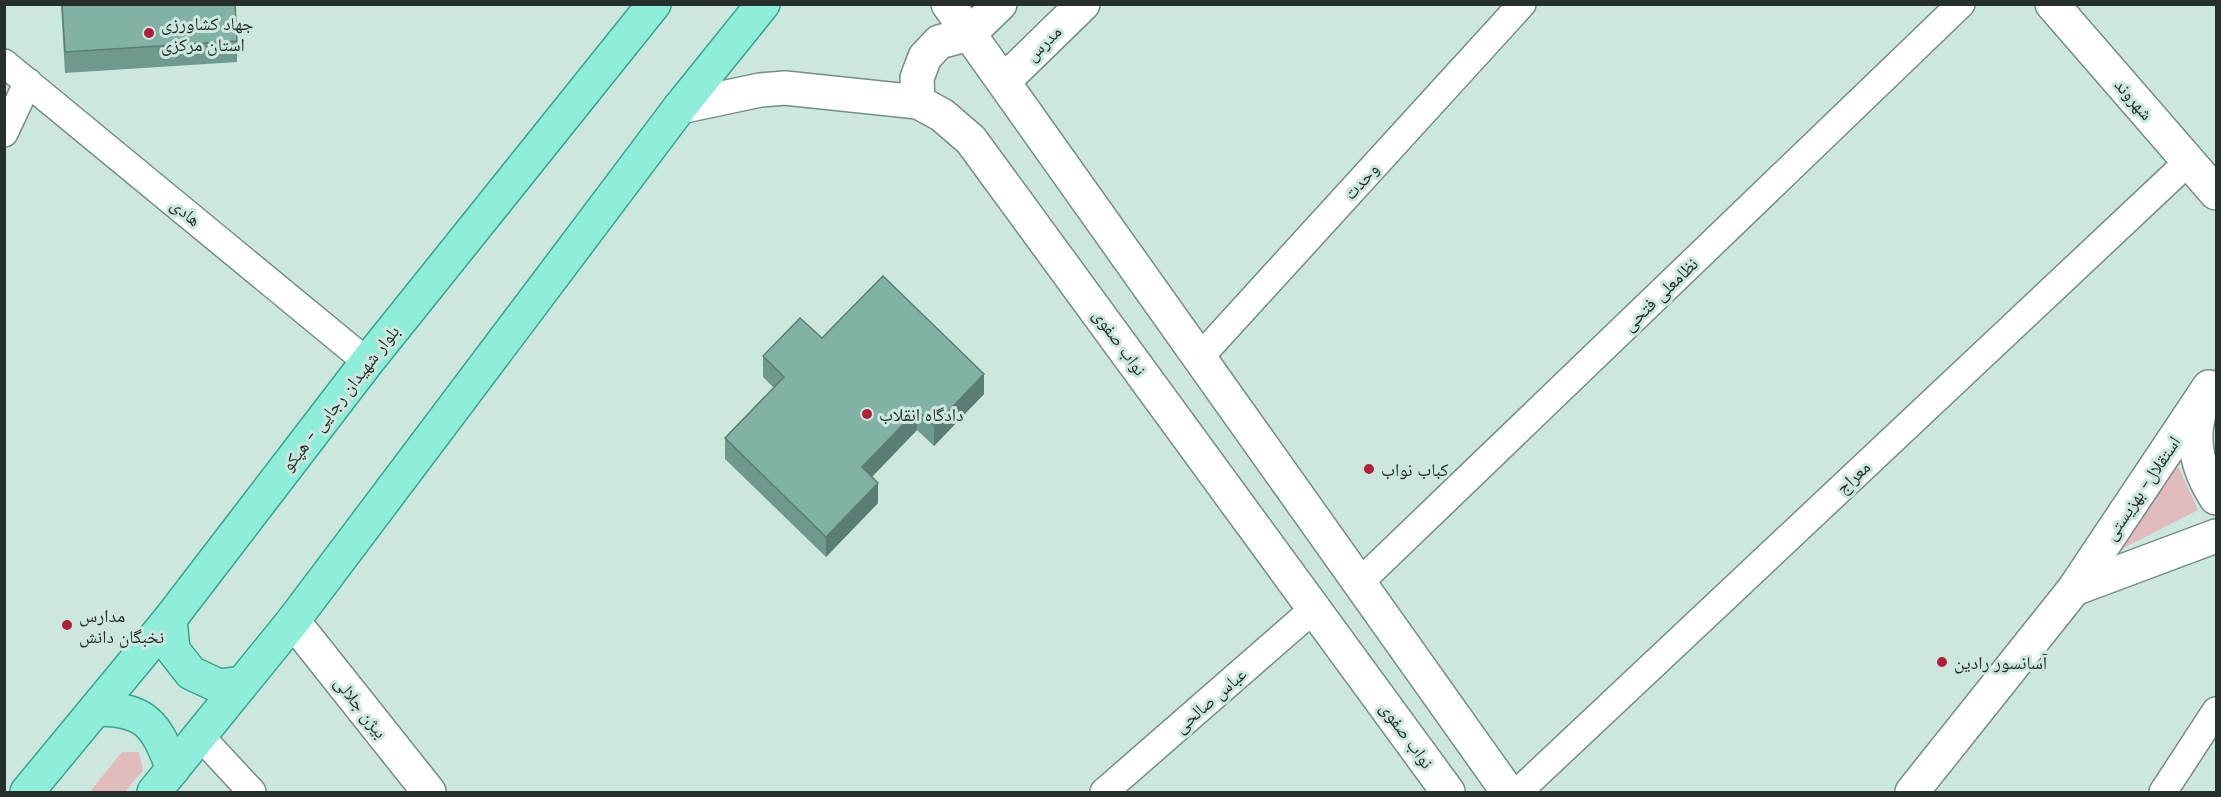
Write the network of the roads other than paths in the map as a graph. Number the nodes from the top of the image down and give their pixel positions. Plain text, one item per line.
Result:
1 (654, 4) edge
2 (763, 4) edge
3 (948, 4) edge
4 (1000, 4) edge
5 (1083, 4) edge
6 (1522, 4) edge
7 (1961, 4) edge
8 (2052, 4) edge
9 (969, 34) junction
10 (4, 63) edge
11 (1004, 81) junction
12 (28, 82) junction
13 (918, 102) junction
14 (680, 107) junction
15 (4, 134) edge
16 (2189, 161) junction
17 (2217, 192) edge
18 (1200, 357) junction
19 (367, 362) junction
20 (2213, 382) edge
21 (2217, 498) edge
22 (2217, 536) edge
23 (1359, 583) junction
24 (2074, 589) junction
25 (1316, 607) junction
26 (170, 619) junction
27 (293, 621) junction
28 (242, 683) junction
29 (96, 709) junction
30 (2217, 711) edge
31 (200, 736) junction
32 (163, 781) edge
33 (27, 792) edge
34 (252, 792) edge
35 (429, 792) edge
36 (1104, 792) edge
37 (1449, 792) edge
38 (1509, 792) edge
39 (1518, 792) edge
40 (1912, 792) edge
41 (2163, 792) edge

1 - 19 main road, بلوار شهیدان رجایی - هپکو
2 - 14 main road
3 - 9 street
4 - 9 street
5 - 11 street, مدرس
6 - 18 street, وحدت
7 - 23 street, نظامعلی فتحی
8 - 16 street, شهروند
9 - 11 street
9 - 13 street
10 - 12 street, هادی
11 - 18 street
12 - 15 street
12 - 19 street, هادی
13 - 14 street, نواب صفوی
13 - 25 street, نواب صفوی
14 - 27 main road
16 - 17 street, شهروند
16 - 39 street, معراج
18 - 23 street
19 - 26 main road, بلوار شهیدان رجایی - هپکو
20 - 21 street
20 - 24 street, استقلال- بهزیستی
22 - 24 street
23 - 38 street
24 - 40 street, استقلال- بهزیستی
25 - 36 street, عباس صالحی
25 - 37 street, نواب صفوی
26 - 28 main road
26 - 29 main road, بلوار شهیدان رجایی - هپکو
27 - 28 main road
27 - 35 street, بیژن جلالی
28 - 31 main road
29 - 32 main road
29 - 33 main road, بلوار شهیدان رجایی - هپکو
30 - 41 street
31 - 32 main road
31 - 34 street

